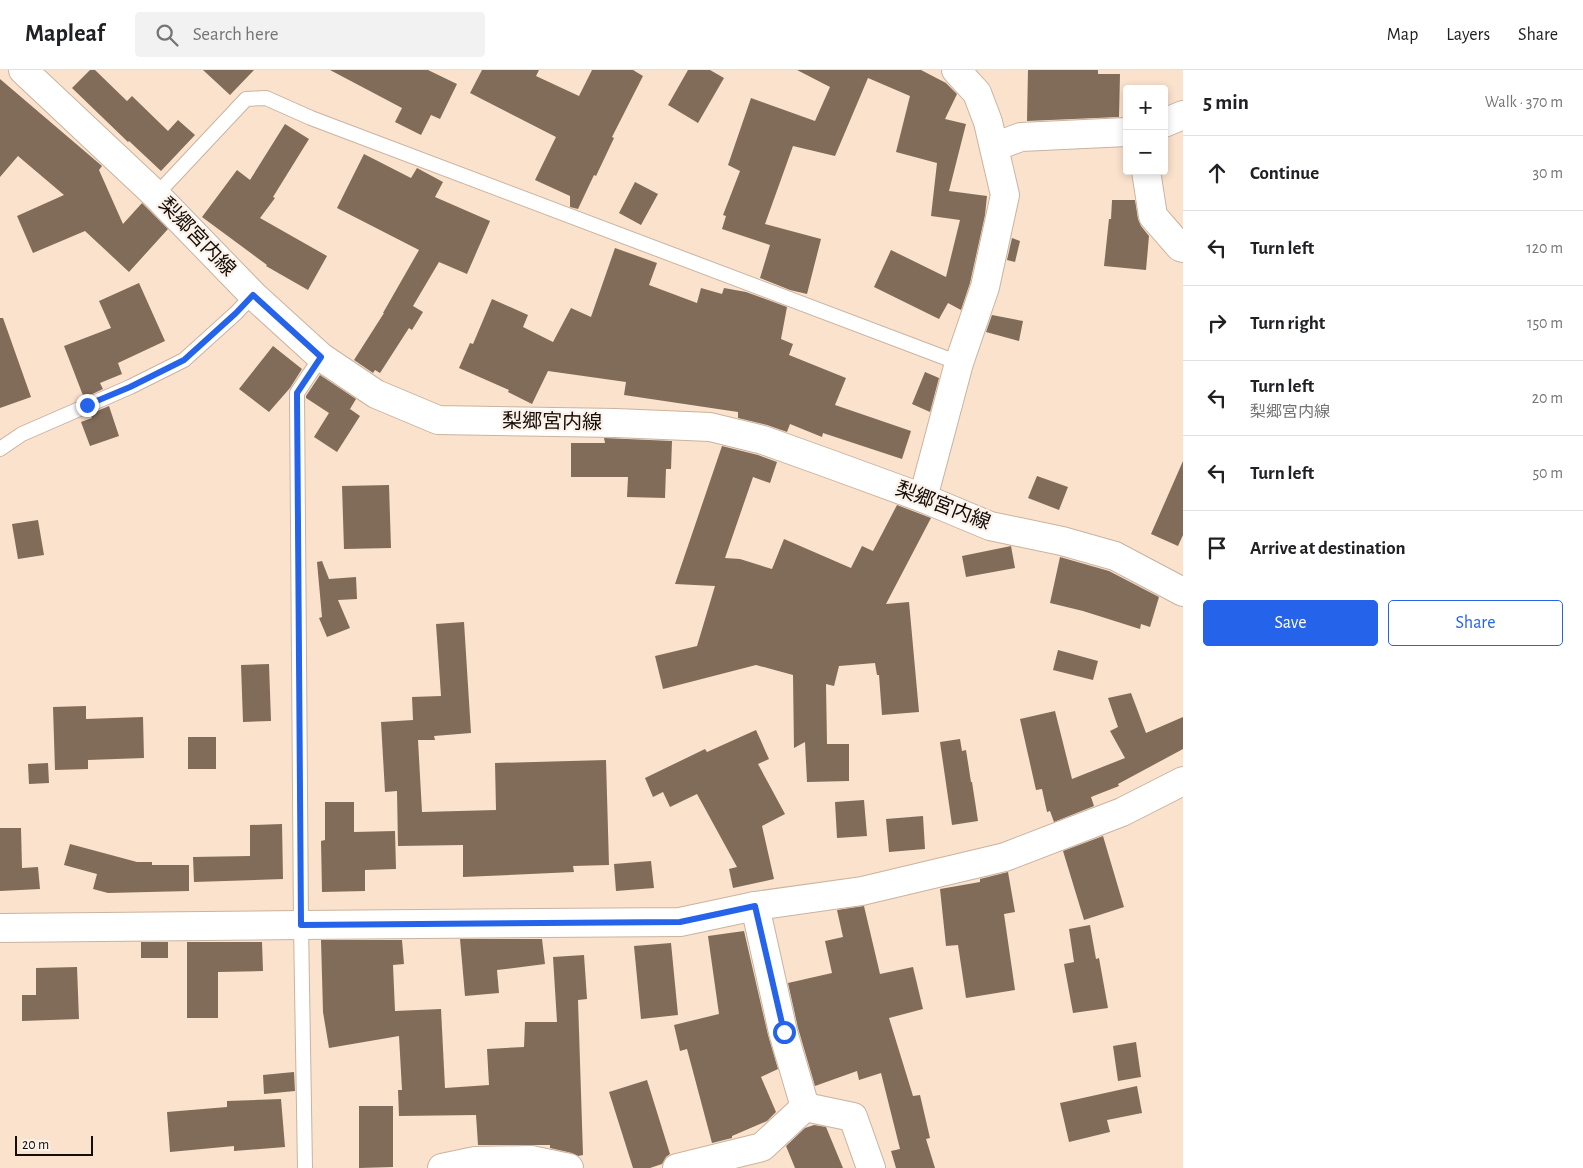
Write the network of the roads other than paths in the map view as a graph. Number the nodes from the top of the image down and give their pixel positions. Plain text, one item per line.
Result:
1 (23, 70) edge
2 (956, 70) edge
3 (1183, 115) edge
4 (1168, 121) edge
5 (1123, 132) edge
6 (994, 147) junction
7 (1147, 175) edge
8 (156, 195) junction
9 (1183, 248) edge
10 (253, 295) junction
11 (321, 357) junction
12 (959, 363) junction
13 (0, 449) edge
14 (923, 498) junction
15 (1183, 592) edge
16 (1183, 781) edge
17 (755, 906) junction
18 (301, 925) junction
19 (0, 928) edge
20 (805, 1107) junction
21 (305, 1168) edge
22 (442, 1168) edge
23 (569, 1168) edge
24 (677, 1168) edge
25 (870, 1168) edge

1 - 8 street, 梨郷宮内線
2 - 6 street
3 - 4 street
5 - 6 street
6 - 12 street
7 - 9 street
8 - 10 street, 梨郷宮内線
8 - 12 lane
10 - 11 street, 梨郷宮内線
10 - 13 lane
11 - 14 street, 梨郷宮内線
11 - 18 lane
12 - 14 street
14 - 15 street, 梨郷宮内線
16 - 17 street
17 - 18 street
17 - 20 street
18 - 19 street
18 - 21 lane
20 - 24 street
20 - 25 street
22 - 23 street

